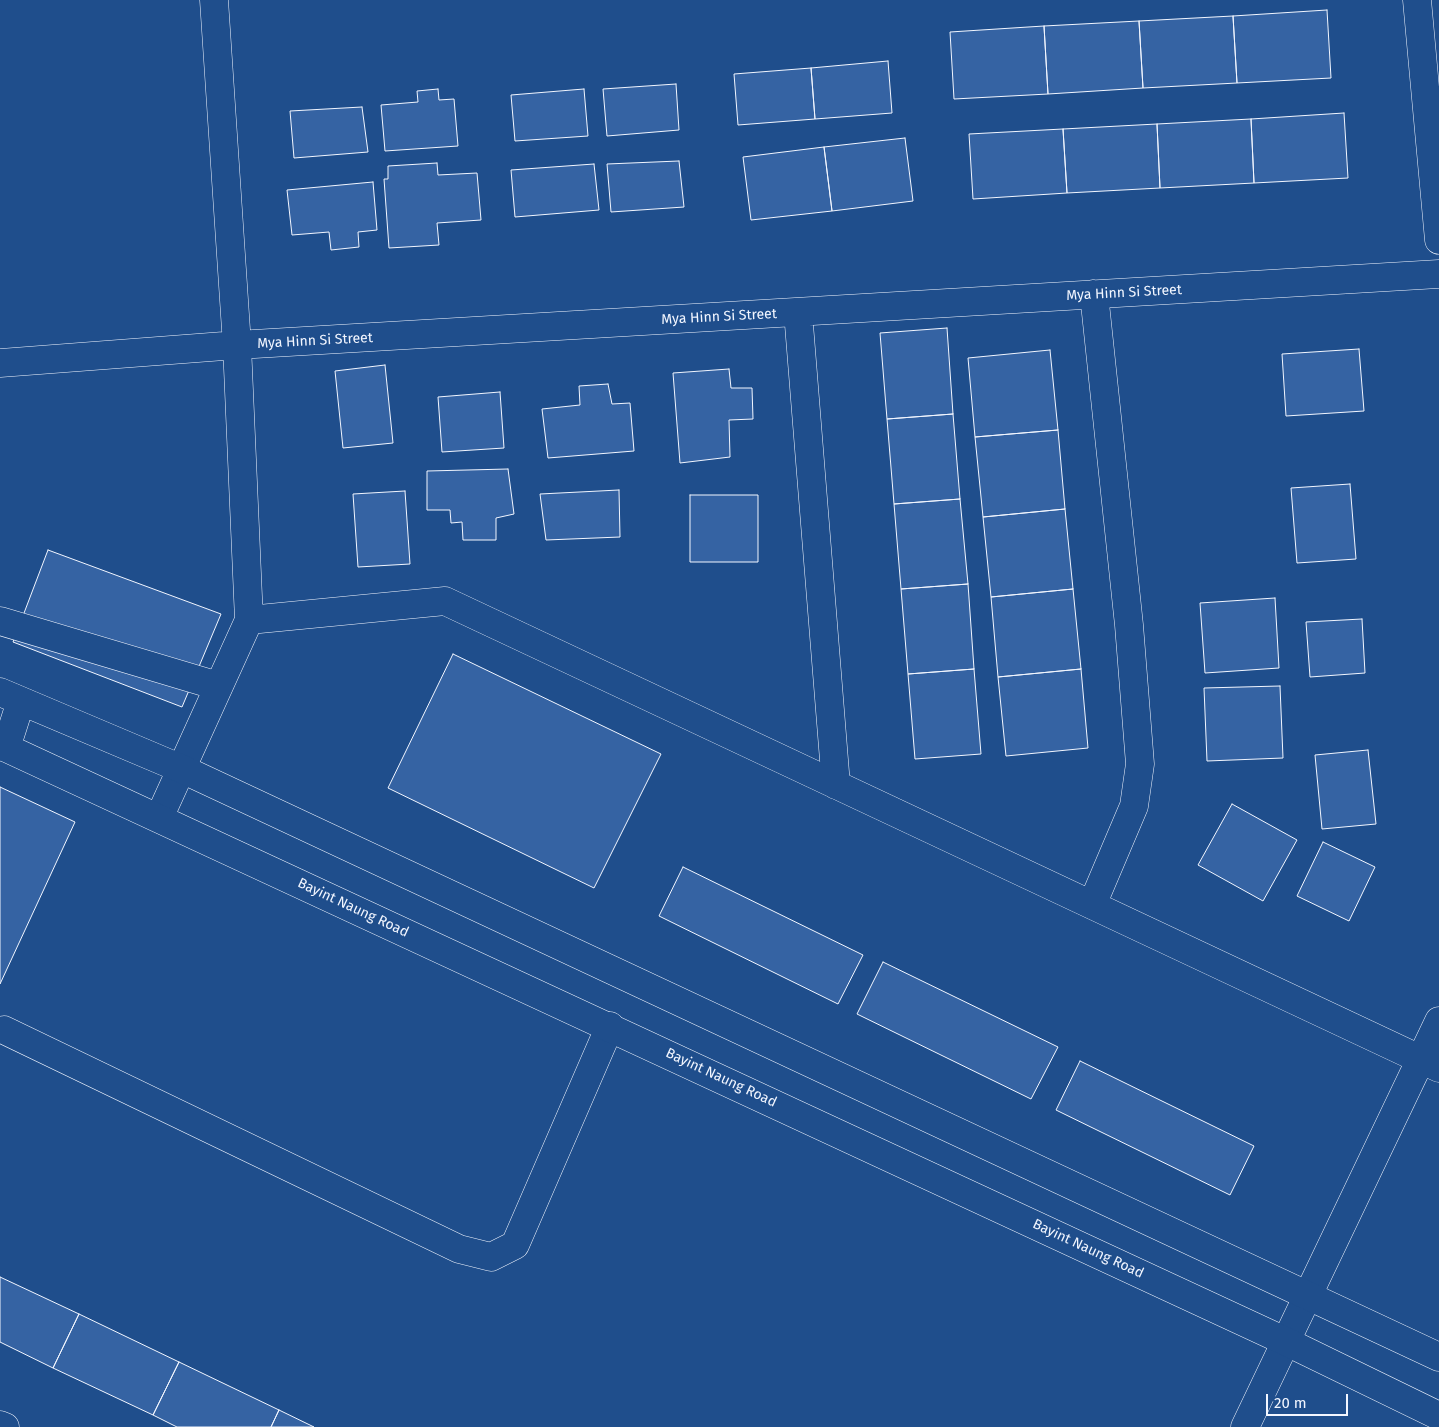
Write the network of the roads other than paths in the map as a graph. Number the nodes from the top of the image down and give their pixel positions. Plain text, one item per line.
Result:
1 (214, 0) edge
2 (1417, 0) edge
3 (1439, 240) edge
4 (1439, 274) edge
5 (1094, 294) junction
6 (798, 312) junction
7 (237, 345) junction
8 (0, 363) edge
9 (248, 620) junction
10 (0, 621) edge
11 (218, 686) junction
12 (5, 693) edge
13 (3, 746) edge
14 (182, 769) junction
15 (836, 785) junction
16 (159, 818) junction
17 (1092, 905) junction
18 (1439, 1021) edge
19 (610, 1026) junction
20 (4, 1030) dead end
21 (1430, 1064) edge
22 (1308, 1295) junction
23 (1287, 1342) junction
24 (1439, 1357) edge
25 (1439, 1416) edge
26 (0, 1425) edge
27 (5, 1427) edge
28 (1245, 1427) edge

1 - 7 street
2 - 3 street
4 - 5 street, Mya Hinn Si Street
5 - 6 street, Mya Hinn Si Street
5 - 17 street
6 - 7 street, Mya Hinn Si Street
6 - 15 street
7 - 8 street, Mya Hinn Si Street
7 - 9 street
9 - 11 street
9 - 15 street
10 - 11 street
11 - 14 street
12 - 13 street
12 - 14 street
13 - 16 street, Bayint Naung Road
14 - 16 street
14 - 22 street
15 - 17 street
16 - 19 street, Bayint Naung Road
17 - 21 street
18 - 21 street
19 - 20 street
19 - 23 street, Bayint Naung Road
21 - 22 street
22 - 23 street
22 - 24 street
23 - 25 street, Bayint Naung Road
23 - 28 street
26 - 27 street

